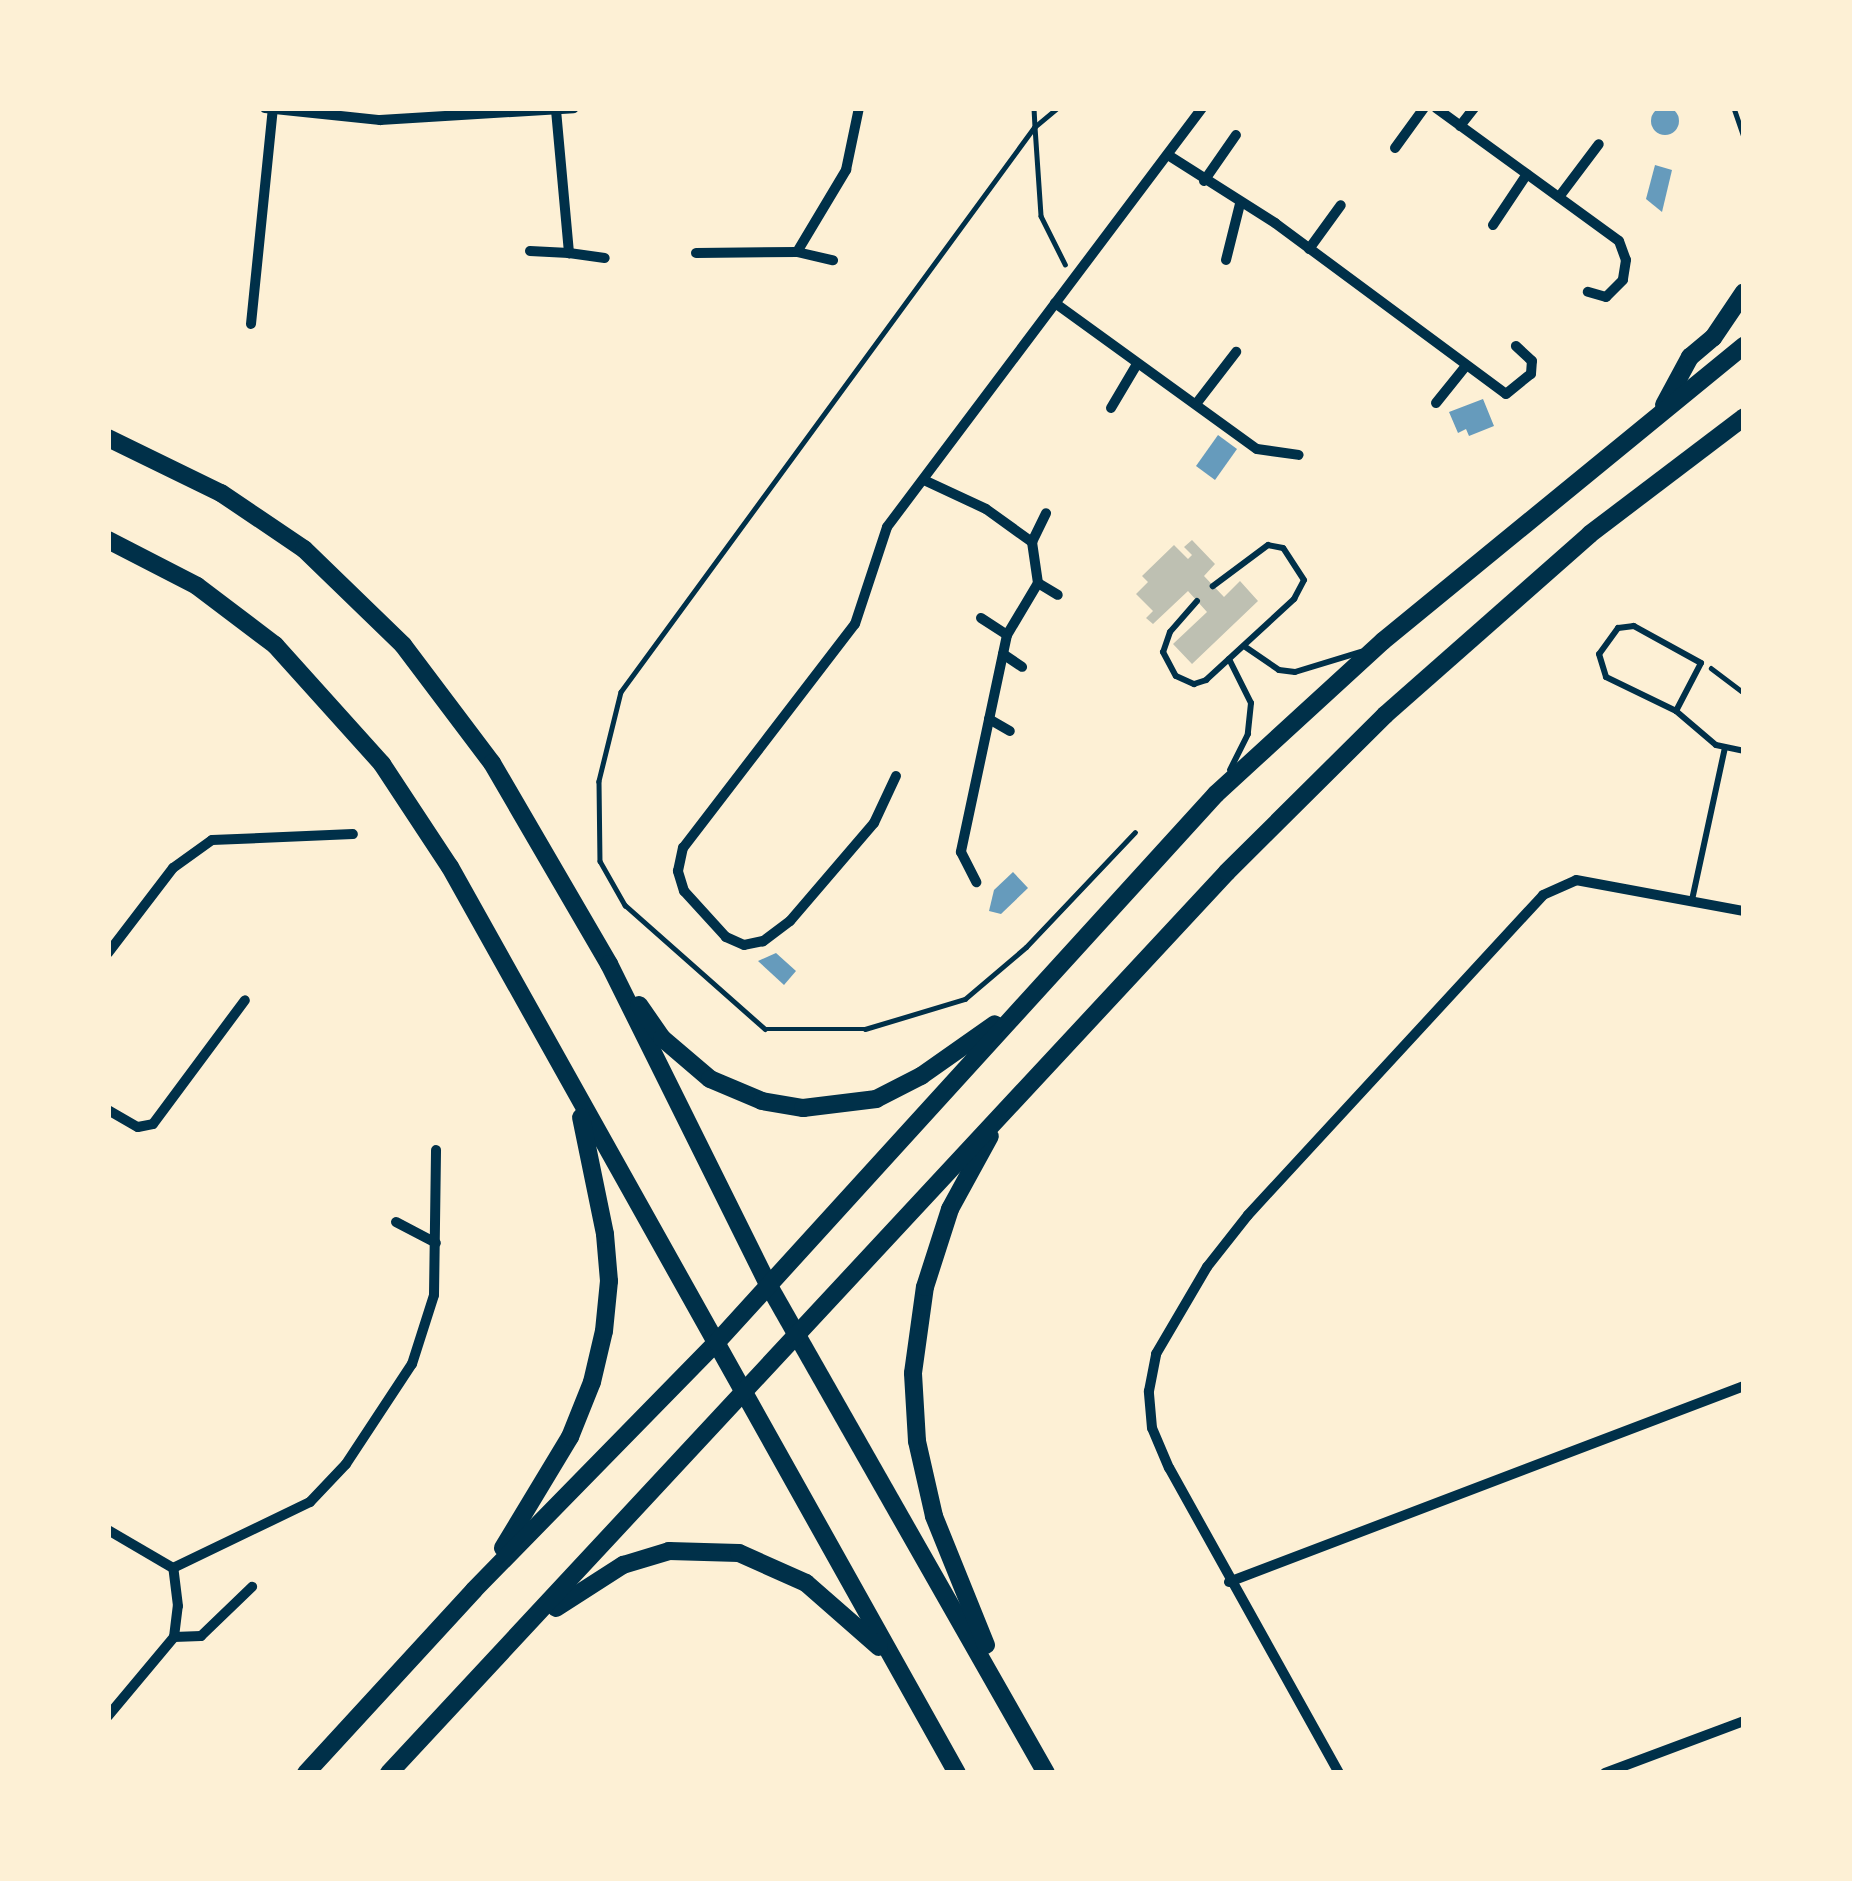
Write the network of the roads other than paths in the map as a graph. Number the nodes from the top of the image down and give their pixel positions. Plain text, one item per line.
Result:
1 (269, 108) edge
2 (574, 108) edge
3 (859, 108) edge
4 (1202, 108) edge
5 (1424, 108) edge
6 (1436, 108) edge
7 (1474, 108) edge
8 (514, 110) edge
9 (556, 110) edge
10 (1460, 125) junction
11 (1236, 135) dead end
12 (1599, 144) dead end
13 (1395, 148) dead end
14 (1168, 154) junction
15 (1527, 173) junction
16 (1204, 181) junction
17 (1559, 196) junction
18 (1240, 204) junction
19 (1341, 205) dead end
20 (1493, 224) dead end
21 (1310, 249) junction
22 (530, 251) dead end
23 (797, 252) junction
24 (569, 253) junction
25 (696, 253) dead end
26 (605, 258) dead end
27 (833, 260) dead end
28 (1226, 260) dead end
29 (1588, 292) dead end
30 (1744, 292) edge
31 (1055, 303) junction
32 (251, 324) dead end
33 (1516, 346) dead end
34 (1744, 346) edge
35 (1236, 352) dead end
36 (1137, 364) junction
37 (1465, 367) junction
38 (1436, 403) dead end
39 (1196, 404) junction
40 (1111, 408) dead end
41 (1659, 415) junction
42 (1744, 417) edge
43 (108, 438) edge
44 (1299, 454) dead end
45 (926, 481) junction
46 (1046, 513) dead end
47 (108, 540) edge
48 (1032, 542) junction
49 (1039, 583) junction
50 (1213, 586) dead end
51 (1058, 595) dead end
52 (1197, 601) dead end
53 (981, 617) dead end
54 (1007, 634) junction
55 (1383, 641) junction
56 (1244, 646) junction
57 (1003, 654) junction
58 (1229, 659) junction
59 (1022, 667) dead end
60 (1676, 711) junction
61 (989, 719) junction
62 (1010, 731) dead end
63 (1725, 748) junction
64 (1744, 751) edge
65 (896, 776) dead end
66 (1216, 794) junction
67 (353, 834) dead end
68 (976, 882) dead end
69 (1692, 900) junction
70 (1744, 911) edge
71 (108, 953) edge
72 (609, 964) junction
73 (245, 1000) dead end
74 (1024, 1004) junction
75 (576, 1095) junction
76 (108, 1110) edge
77 (1004, 1111) junction
78 (436, 1150) dead end
79 (396, 1222) dead end
80 (436, 1243) junction
81 (769, 1286) junction
82 (799, 1334) junction
83 (717, 1342) junction
84 (1744, 1386) edge
85 (745, 1392) junction
86 (108, 1530) edge
87 (173, 1568) junction
88 (1229, 1582) junction
89 (252, 1587) dead end
90 (474, 1590) junction
91 (174, 1637) junction
92 (506, 1648) junction
93 (896, 1662) junction
94 (108, 1715) edge
95 (1744, 1720) edge
96 (1030, 1744) junction
97 (306, 1773) edge
98 (389, 1773) edge
99 (957, 1773) edge
100 (1046, 1773) edge
101 (1339, 1773) edge
102 (1605, 1773) edge

1 - 8 street
1 - 32 street
2 - 9 street
3 - 23 street
4 - 14 street
5 - 13 street
6 - 10 street
7 - 10 street
8 - 9 street
9 - 24 street
10 - 15 street
11 - 16 street
12 - 17 street
14 - 16 street
14 - 31 street
15 - 17 street
15 - 20 street
16 - 18 street
17 - 29 street
18 - 21 street
18 - 28 street
19 - 21 street
21 - 37 street
22 - 24 street
23 - 25 street
23 - 27 street
24 - 26 street
30 - 41 main road
31 - 36 street
31 - 45 street
33 - 37 street
34 - 41 main road
35 - 39 street
36 - 39 street
36 - 40 street
37 - 38 street
39 - 44 street
41 - 55 main road
42 - 77 main road
43 - 72 main road
45 - 48 street
45 - 65 street
46 - 48 street
47 - 75 main road
48 - 49 street
49 - 51 street
49 - 54 street
50 - 56 lane
52 - 58 lane
53 - 54 street
54 - 57 street
55 - 56 lane
55 - 66 main road
56 - 58 lane
57 - 59 street
57 - 61 street
58 - 66 lane
60 - 60 lane
60 - 63 lane
61 - 62 street
61 - 68 street
63 - 64 lane
63 - 69 lane
66 - 74 main road
67 - 71 street
69 - 70 street
69 - 88 street
72 - 74 main road
72 - 81 main road
73 - 76 street
74 - 81 main road
75 - 83 main road
75 - 90 main road
77 - 82 main road
77 - 96 main road
78 - 80 street
79 - 80 street
80 - 87 street
81 - 82 main road
81 - 83 main road
82 - 85 main road
82 - 96 main road
83 - 85 main road
83 - 90 main road
84 - 88 street
85 - 92 main road
85 - 93 main road
86 - 87 street
87 - 91 street
88 - 101 street
89 - 91 street
90 - 97 main road
91 - 94 street
92 - 93 main road
92 - 98 main road
93 - 99 main road
95 - 102 street
96 - 100 main road

